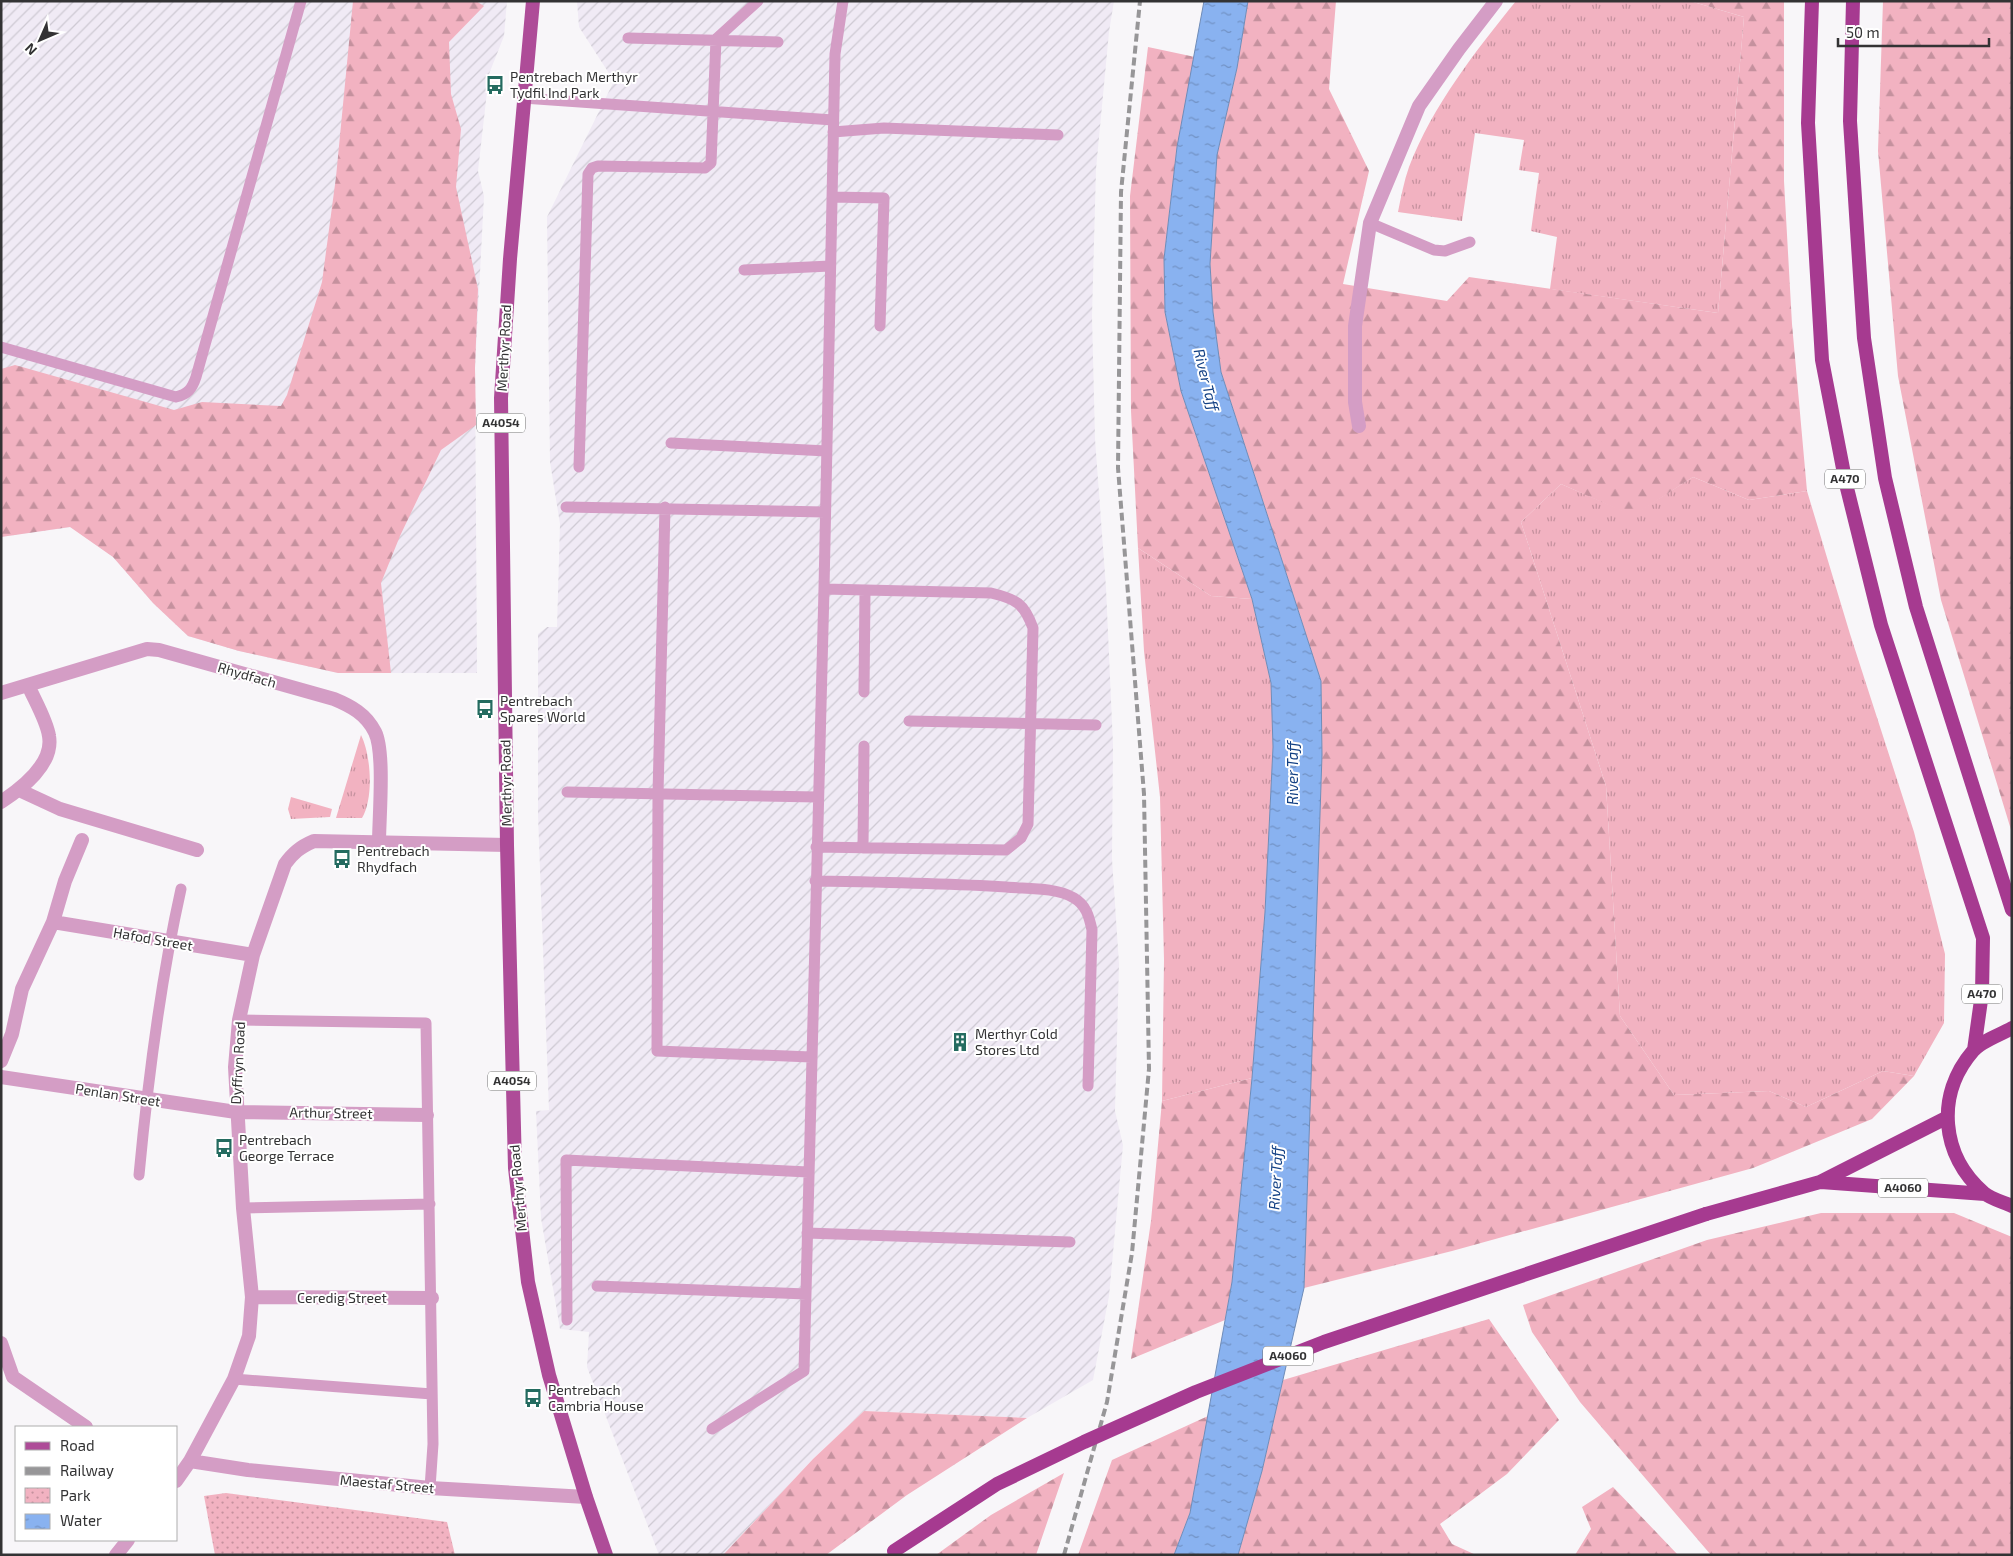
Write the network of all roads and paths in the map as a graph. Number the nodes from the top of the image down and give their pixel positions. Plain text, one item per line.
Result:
1 (300, 1) edge
2 (533, 1) edge
3 (758, 1) edge
4 (843, 1) edge
5 (1496, 1) edge
6 (1812, 1) edge
7 (1853, 1) edge
8 (628, 38) dead end
9 (716, 39) junction
10 (778, 42) dead end
11 (523, 98) junction
12 (714, 111) junction
13 (833, 120) junction
14 (833, 132) junction
15 (1058, 135) dead end
16 (832, 197) junction
17 (1370, 223) junction
18 (1470, 242) dead end
19 (830, 266) junction
20 (744, 270) dead end
21 (880, 326) dead end
22 (1, 347) edge
23 (1360, 426) dead end
24 (671, 444) dead end
25 (827, 451) junction
26 (579, 467) dead end
27 (566, 507) dead end
28 (665, 507) junction
29 (825, 512) junction
30 (824, 590) junction
31 (865, 591) junction
32 (28, 685) junction
33 (864, 692) dead end
34 (1, 693) edge
35 (909, 721) dead end
36 (1030, 723) junction
37 (1096, 725) dead end
38 (864, 746) dead end
39 (19, 790) junction
40 (567, 792) dead end
41 (658, 794) junction
42 (817, 797) junction
43 (1, 802) edge
44 (82, 840) dead end
45 (379, 843) junction
46 (507, 845) junction
47 (816, 847) junction
48 (863, 848) junction
49 (197, 850) dead end
50 (815, 880) junction
51 (181, 889) dead end
52 (2012, 910) edge
53 (53, 922) junction
54 (169, 942) junction
55 (253, 955) junction
56 (239, 1020) junction
57 (2012, 1028) edge
58 (1974, 1050) junction
59 (811, 1056) junction
60 (1, 1062) edge
61 (1, 1077) edge
62 (1088, 1086) dead end
63 (146, 1100) junction
64 (236, 1112) junction
65 (427, 1114) junction
66 (1946, 1118) junction
67 (808, 1172) junction
68 (139, 1175) dead end
69 (1820, 1182) junction
70 (1985, 1194) junction
71 (430, 1204) junction
72 (2012, 1206) edge
73 (243, 1208) junction
74 (807, 1233) junction
75 (1070, 1242) dead end
76 (597, 1286) dead end
77 (806, 1294) junction
78 (252, 1297) junction
79 (432, 1298) junction
80 (567, 1320) dead end
81 (1, 1343) edge
82 (234, 1379) junction
83 (432, 1394) junction
84 (85, 1426) edge
85 (712, 1429) dead end
86 (190, 1461) junction
87 (178, 1479) edge
88 (430, 1488) junction
89 (586, 1497) junction
90 (127, 1541) edge
91 (891, 1553) edge
92 (116, 1555) edge
93 (606, 1555) edge

1 - 22 lane
2 - 11 main road, Merthyr Road / A4054
3 - 9 lane
4 - 13 lane
5 - 17 street
6 - 58 highway, A470
7 - 52 highway, A470
8 - 9 lane
9 - 10 lane
9 - 12 lane
11 - 12 lane
11 - 46 main road, Merthyr Road / A4054
12 - 13 lane
12 - 26 lane
13 - 14 lane
14 - 15 lane
14 - 16 lane
16 - 19 lane
16 - 21 lane
17 - 18 lane
17 - 23 street
19 - 20 lane
19 - 25 lane
24 - 25 lane
25 - 29 lane
27 - 28 lane
28 - 29 lane
28 - 41 lane
29 - 30 lane
30 - 31 lane
30 - 42 lane
31 - 33 lane
31 - 36 lane
32 - 34 street, Rhydfach
32 - 39 street
32 - 45 street, Rhydfach
35 - 36 lane
36 - 37 lane
36 - 48 lane
38 - 48 lane
39 - 43 street
39 - 49 street
40 - 41 lane
41 - 42 lane
41 - 59 lane
42 - 47 lane
44 - 53 street
45 - 46 street, Dyffryn Road
45 - 55 street, Dyffryn Road
46 - 89 main road, Merthyr Road / A4054
47 - 48 lane
47 - 50 lane
50 - 59 lane
50 - 62 lane
51 - 54 lane
53 - 54 street, Hafod Street
53 - 60 street
54 - 55 street, Hafod Street
54 - 63 lane
55 - 56 street, Dyffryn Road
56 - 64 street, Dyffryn Road
56 - 65 lane
57 - 58 highway
58 - 66 highway
59 - 67 lane
61 - 63 street, Penlan Street
63 - 64 street, Penlan Street
63 - 68 lane
64 - 65 street, Arthur Street
64 - 73 street, Dyffryn Road
65 - 71 lane
66 - 69 highway, A4060
66 - 70 highway
67 - 74 lane
67 - 80 lane
69 - 70 highway, A4060
69 - 91 highway, A4060, bridge
70 - 72 highway
71 - 73 lane
71 - 79 lane
73 - 78 street, Dyffryn Road
74 - 75 lane
74 - 77 lane
76 - 77 lane
77 - 85 lane
78 - 79 street, Ceredig Street
78 - 82 street, Dyffryn Road
79 - 83 lane
81 - 84 street
82 - 83 lane
82 - 86 street, Dyffryn Road
83 - 88 lane
86 - 87 street, Dyffryn Road
86 - 88 street, Maestaf Street
88 - 89 street, Maestaf Street
89 - 93 main road, Merthyr Road / A4054
90 - 92 street

